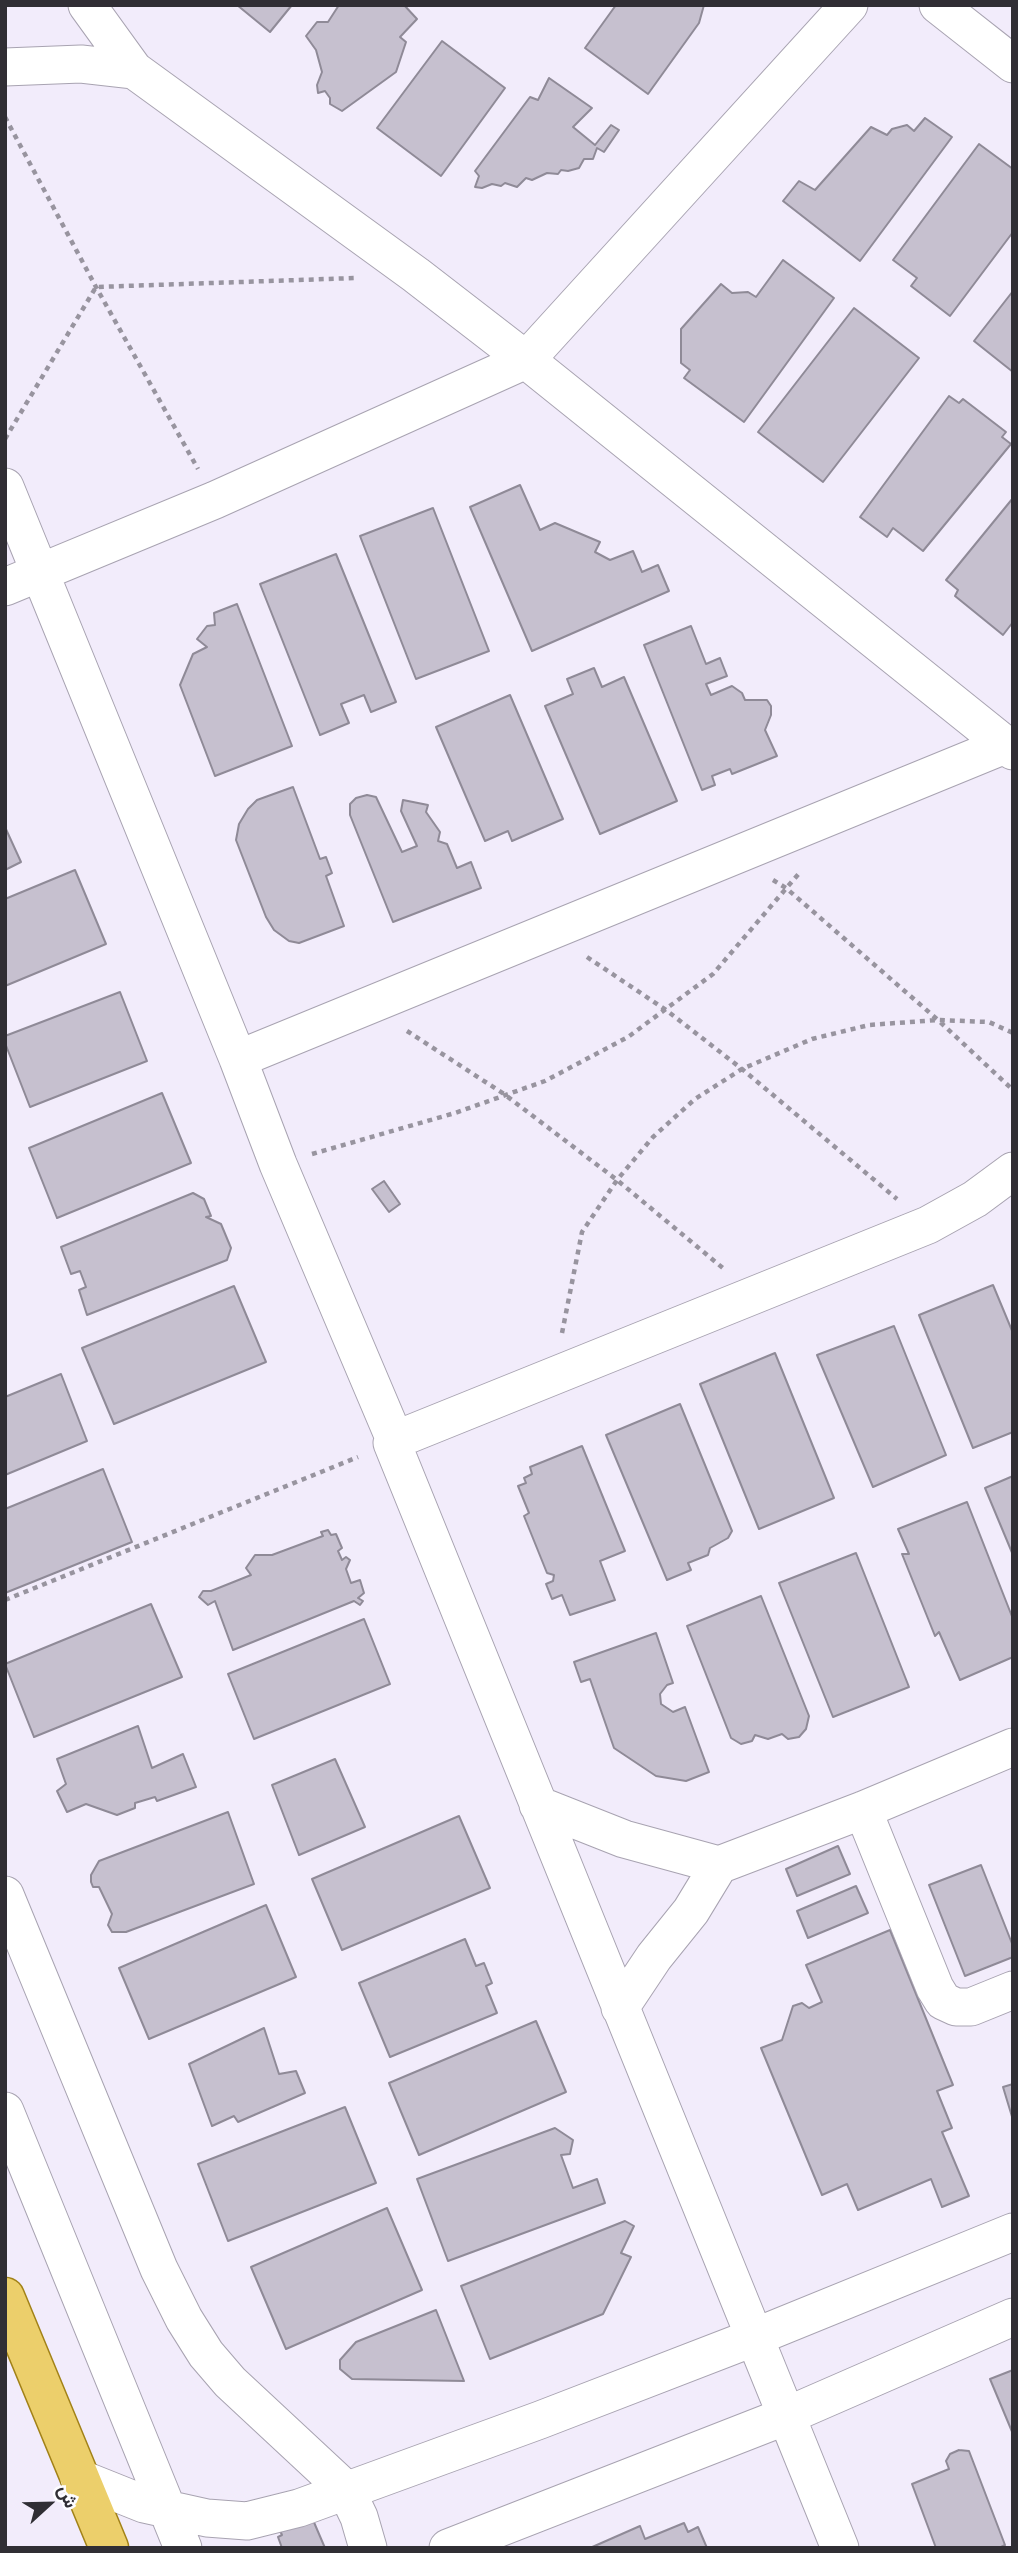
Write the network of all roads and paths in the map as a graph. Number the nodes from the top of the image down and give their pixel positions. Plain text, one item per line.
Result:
1 (87, 5) edge
2 (849, 5) edge
3 (938, 5) edge
4 (1013, 64) edge
5 (5, 67) edge
6 (134, 70) junction
7 (5, 117) edge
8 (416, 275) junction
9 (96, 287) junction
10 (526, 360) junction
11 (5, 439) edge
12 (5, 487) edge
13 (215, 500) junction
14 (39, 573) junction
15 (5, 587) edge
16 (1009, 748) edge
17 (733, 856) junction
18 (803, 869) dead end
19 (786, 888) junction
20 (548, 931) junction
21 (368, 1006) junction
22 (666, 1010) junction
23 (938, 1020) junction
24 (1013, 1033) edge
25 (238, 1059) junction
26 (742, 1069) junction
27 (1013, 1090) edge
28 (503, 1094) junction
29 (278, 1164) junction
30 (1013, 1171) edge
31 (617, 1180) junction
32 (928, 1225) junction
33 (756, 1295) junction
34 (553, 1377) junction
35 (394, 1442) junction
36 (5, 1600) edge
37 (1013, 1747) edge
38 (538, 1805) junction
39 (863, 1811) junction
40 (719, 1865) junction
41 (5, 1895) edge
42 (1013, 1990) edge
43 (620, 2008) junction
44 (5, 2111) edge
45 (1013, 2232) edge
46 (5, 2297) edge
47 (1013, 2318) edge
48 (755, 2337) junction
49 (786, 2416) junction
50 (79, 2477) junction
51 (346, 2490) junction
52 (168, 2511) junction
53 (252, 2535) edge
54 (109, 2548) edge
55 (183, 2548) edge
56 (368, 2548) edge
57 (448, 2548) edge
58 (840, 2548) edge

1 - 6 street
2 - 10 street
3 - 4 street
5 - 6 street
6 - 8 street
7 - 9 path
8 - 9 path
8 - 10 street
9 - 11 path
9 - 13 path
10 - 13 street
10 - 16 street
12 - 14 street
13 - 14 street
14 - 15 street
14 - 25 street
16 - 17 street
17 - 19 path
17 - 20 street
18 - 19 path
19 - 22 path
19 - 23 path
20 - 21 street
20 - 22 path
21 - 25 street
21 - 28 path
22 - 26 path
22 - 28 path
23 - 24 path
23 - 26 path
23 - 27 path
25 - 29 street
26 - 31 path
26 - 32 path
28 - 29 path
28 - 31 path
29 - 35 street
30 - 32 street
31 - 33 path
31 - 34 path
32 - 33 street
33 - 34 street
34 - 35 street
35 - 36 path
35 - 38 street
37 - 39 street
38 - 40 street
38 - 43 street
39 - 40 street
39 - 42 street
40 - 43 street
41 - 51 street
43 - 48 street
44 - 52 street
45 - 48 street
46 - 50 main road
47 - 49 street
48 - 49 street
48 - 51 street
49 - 57 street
49 - 58 street
50 - 52 street
50 - 54 main road
51 - 53 street
51 - 56 street
52 - 53 street
52 - 55 street

